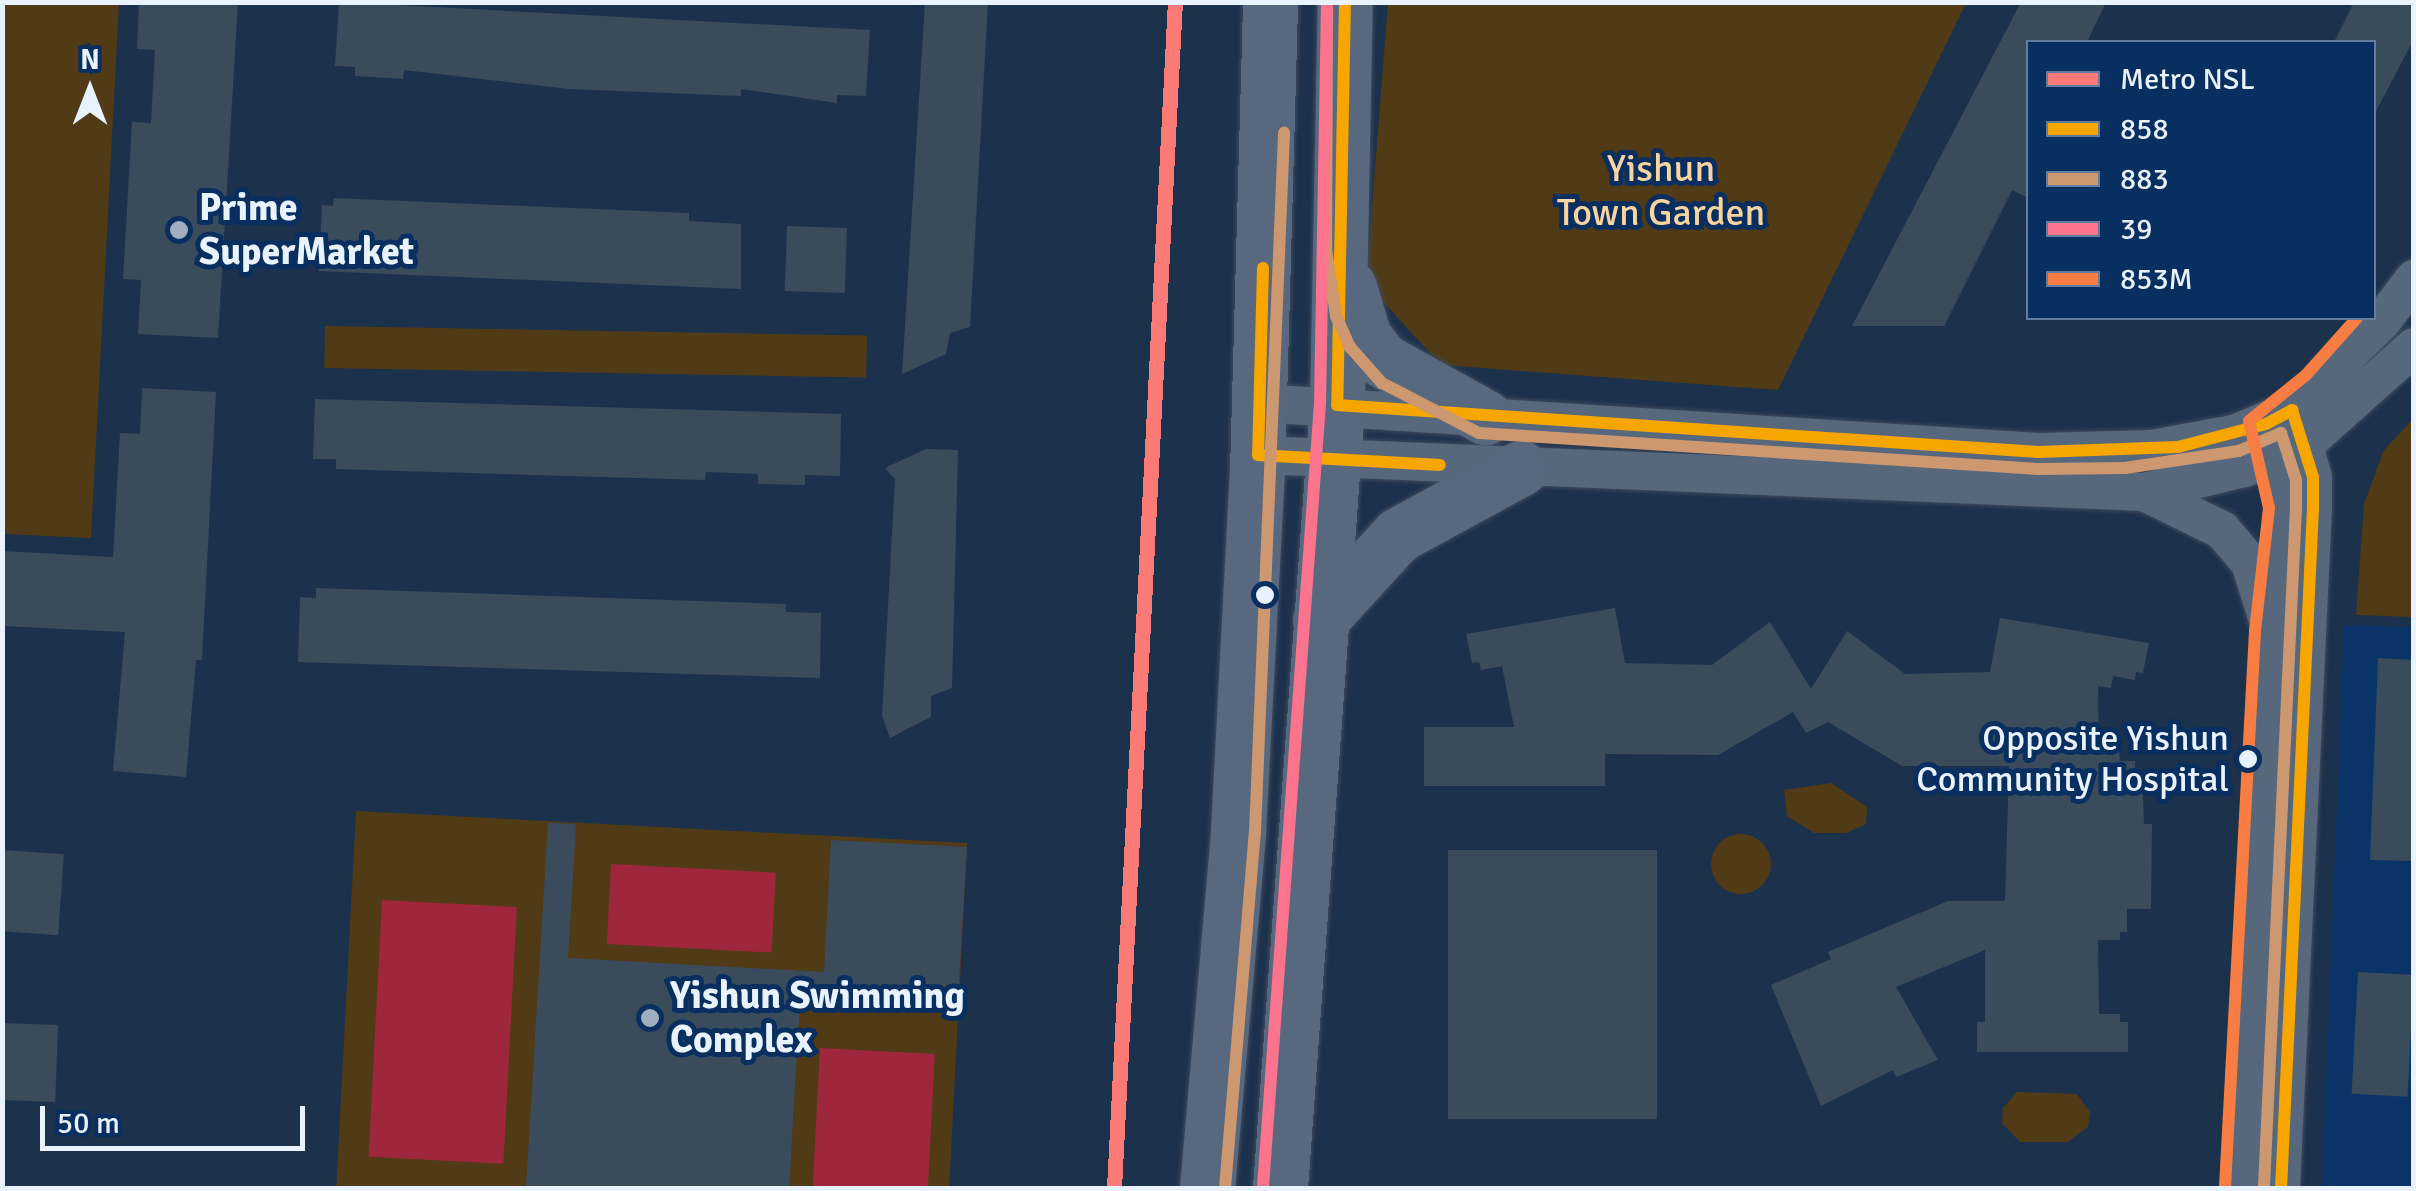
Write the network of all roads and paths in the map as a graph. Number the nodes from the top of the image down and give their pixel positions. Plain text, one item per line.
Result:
1 (1270, 2) edge
2 (1345, 2) edge
3 (1343, 249) junction
4 (2414, 279) edge
5 (2414, 347) edge
6 (1338, 405) junction
7 (1485, 417) junction
8 (1259, 429) junction
9 (2285, 433) junction
10 (1333, 460) junction
11 (1521, 468) junction
12 (2144, 492) junction
13 (1320, 620) junction
14 (2272, 632) junction
15 (1207, 1188) edge
16 (1280, 1188) edge
17 (2242, 1188) edge
18 (2281, 1188) edge

1 - 8 main road
2 - 3 main road
3 - 6 main road
3 - 7 main road
4 - 9 street
5 - 9 street
6 - 7 street
6 - 8 street
6 - 10 main road
7 - 9 street
8 - 10 street
8 - 15 main road
9 - 12 street
9 - 14 street
9 - 18 street
10 - 11 street
10 - 13 main road
11 - 12 street
11 - 13 main road
12 - 14 street
13 - 16 main road
14 - 17 street

